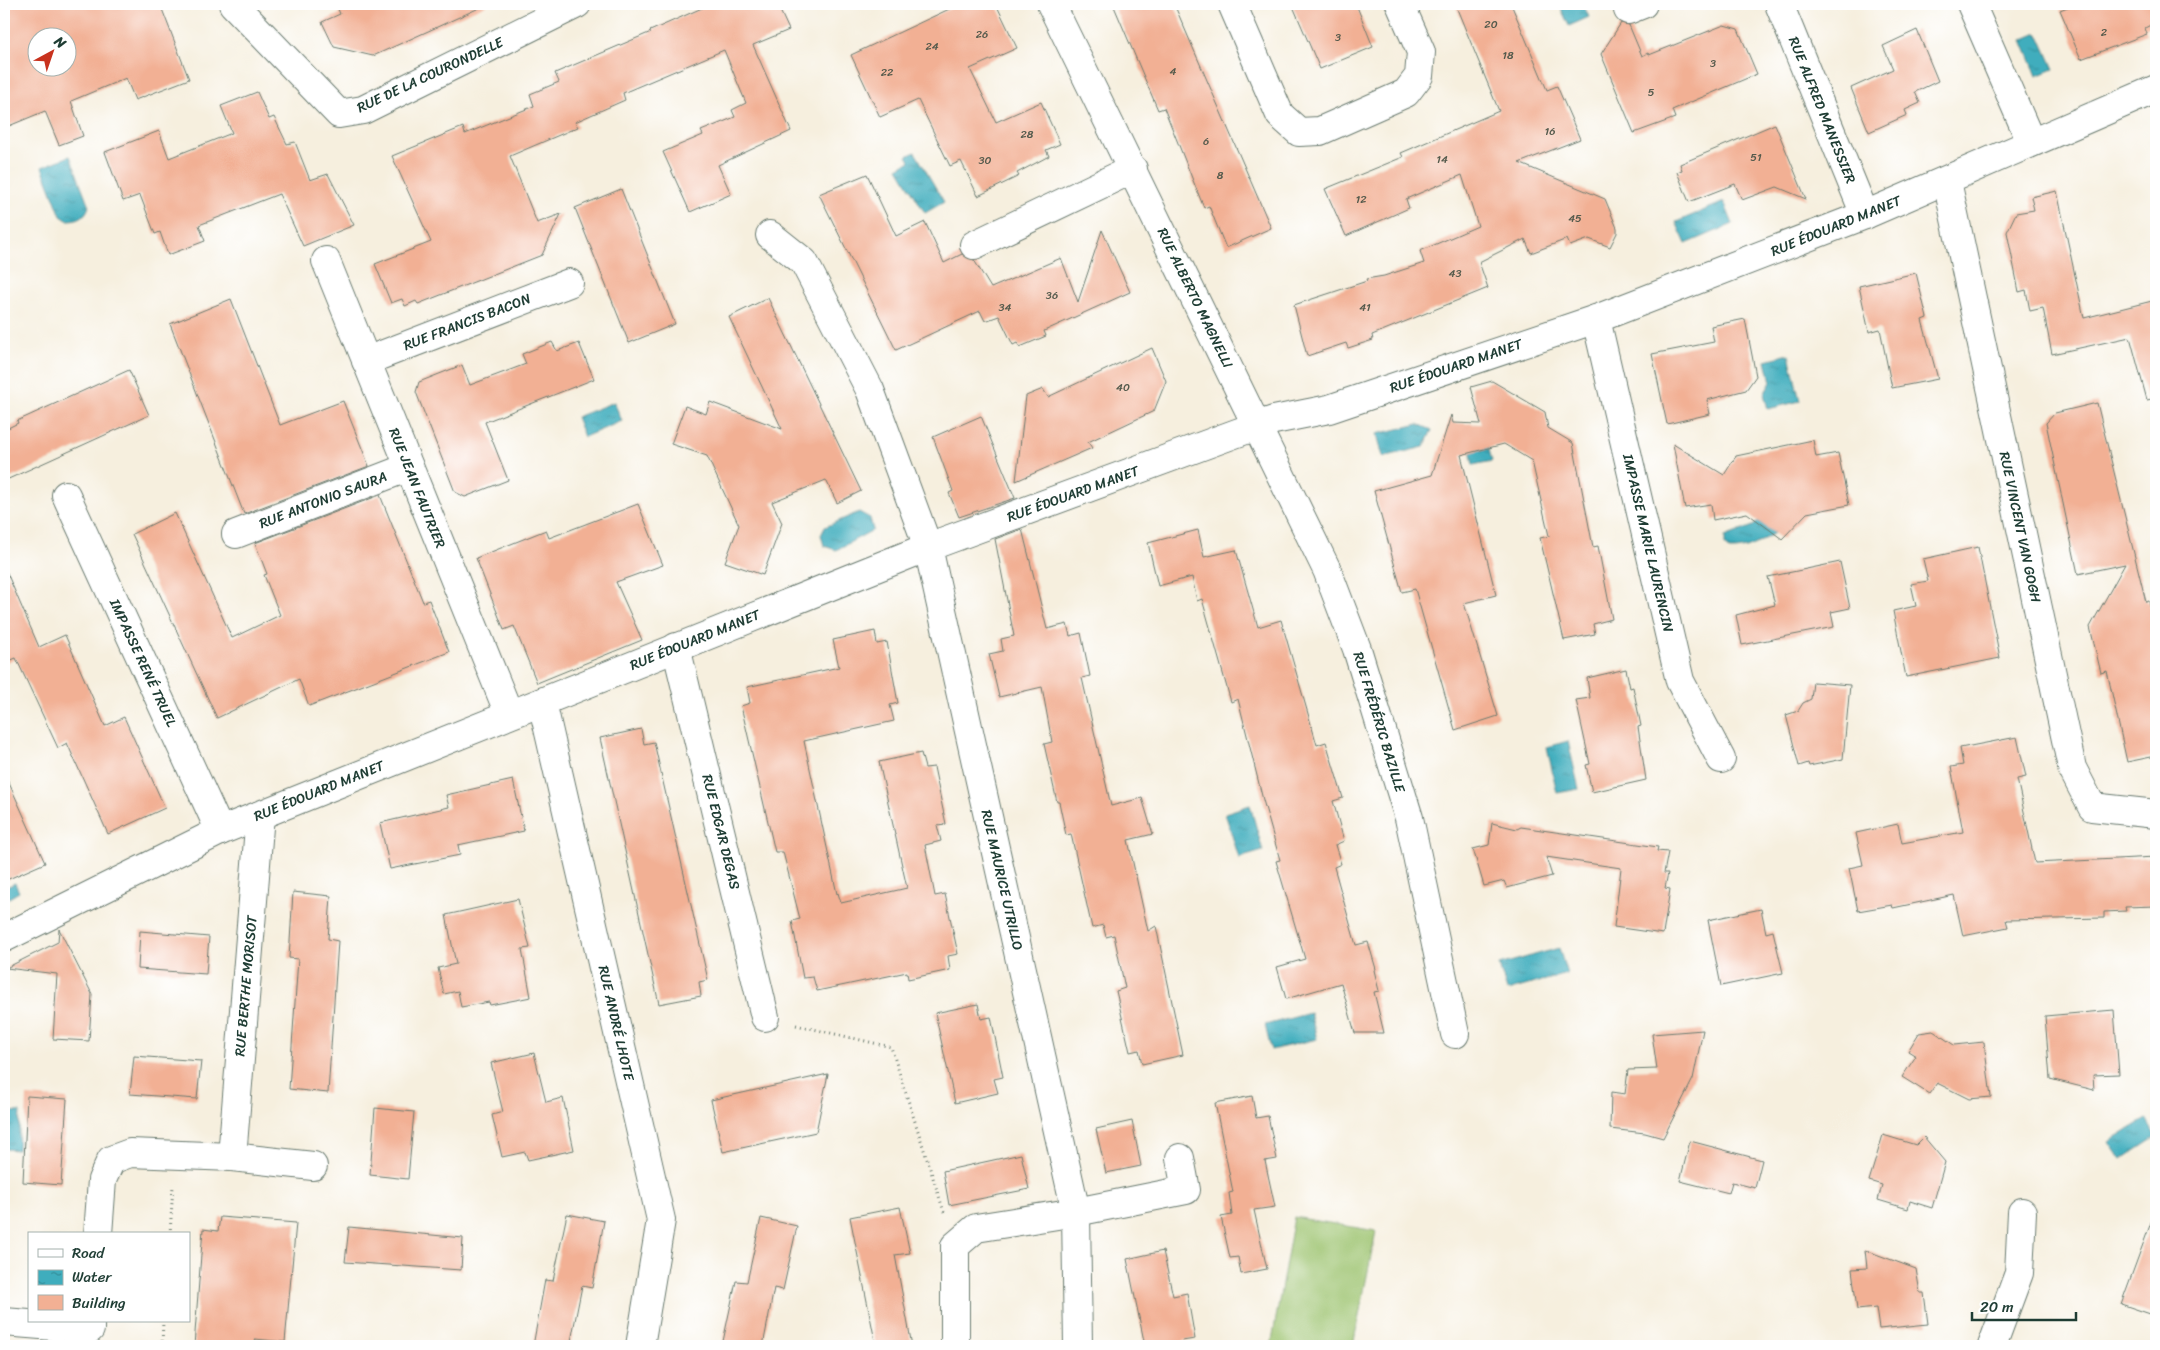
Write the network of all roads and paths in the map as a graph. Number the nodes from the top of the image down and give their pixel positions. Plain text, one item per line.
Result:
1 (233, 4) edge
2 (577, 4) edge
3 (1051, 4) edge
4 (1232, 4) edge
5 (1400, 4) edge
6 (1779, 4) edge
7 (1972, 4) edge
8 (2156, 89) edge
9 (2031, 142) junction
10 (1132, 169) junction
11 (1947, 181) junction
12 (1865, 216) junction
13 (770, 235) dead end
14 (974, 245) dead end
15 (326, 261) dead end
16 (569, 283) dead end
17 (1596, 319) junction
18 (366, 361) junction
19 (1257, 426) junction
20 (409, 467) junction
21 (66, 496) dead end
22 (236, 534) dead end
23 (928, 547) junction
24 (676, 647) junction
25 (542, 702) junction
26 (509, 714) junction
27 (1721, 759) dead end
28 (2156, 814) edge
29 (260, 815) junction
30 (220, 831) junction
31 (4, 938) edge
32 (765, 1017) joint
33 (1455, 1034) dead end
34 (176, 1155) junction
35 (232, 1157) junction
36 (1180, 1158) dead end
37 (313, 1166) dead end
38 (1076, 1212) junction
39 (2022, 1212) dead end
40 (98, 1232) edge
41 (170, 1232) edge
42 (955, 1246) junction
43 (4, 1322) edge
44 (90, 1322) edge
45 (164, 1322) edge
46 (162, 1346) edge
47 (640, 1346) edge
48 (955, 1346) edge
49 (1078, 1346) edge
50 (1992, 1346) edge

1 - 2 street, RUE DE LA COURONDELLE
3 - 10 street, RUE ALBERTO MAGNELLI
4 - 5 street
6 - 12 street, RUE ALFRED MANESSIER
7 - 9 street
8 - 9 street, RUE ÉDOUARD MANET
9 - 11 street, RUE ÉDOUARD MANET
10 - 14 street
10 - 19 street, RUE ALBERTO MAGNELLI
11 - 12 street, RUE ÉDOUARD MANET
11 - 28 street, RUE VINCENT VAN GOGH
12 - 17 street, RUE ÉDOUARD MANET
13 - 23 street, RUE MAURICE UTRILLO
15 - 18 street, RUE JEAN FAUTRIER
16 - 18 street, RUE FRANCIS BACON
17 - 19 street, RUE ÉDOUARD MANET
17 - 27 street, IMPASSE MARIE LAURENCIN
18 - 20 street, RUE JEAN FAUTRIER
19 - 23 street, RUE ÉDOUARD MANET
19 - 33 street, RUE FRÉDÉRIC BAZILLE
20 - 22 street, RUE ANTONIO SAURA
20 - 26 street, RUE JEAN FAUTRIER
21 - 30 street, IMPASSE RENÉ TRUEL
23 - 24 street, RUE ÉDOUARD MANET
23 - 38 street, RUE MAURICE UTRILLO
24 - 25 street, RUE ÉDOUARD MANET
24 - 32 street, RUE EDGAR DEGAS
25 - 26 street, RUE ÉDOUARD MANET
25 - 47 street, RUE ANDRÉ LHOTE
26 - 29 street, RUE ÉDOUARD MANET
29 - 30 street, RUE ÉDOUARD MANET
29 - 35 street, RUE BERTHE MORISOT
30 - 31 street, RUE ÉDOUARD MANET
32 - 42 path
34 - 35 street
34 - 40 street
34 - 41 path
35 - 37 street
36 - 38 street
38 - 42 street
38 - 49 street, RUE MAURICE UTRILLO
39 - 50 street
42 - 48 street
43 - 44 street
45 - 46 path

